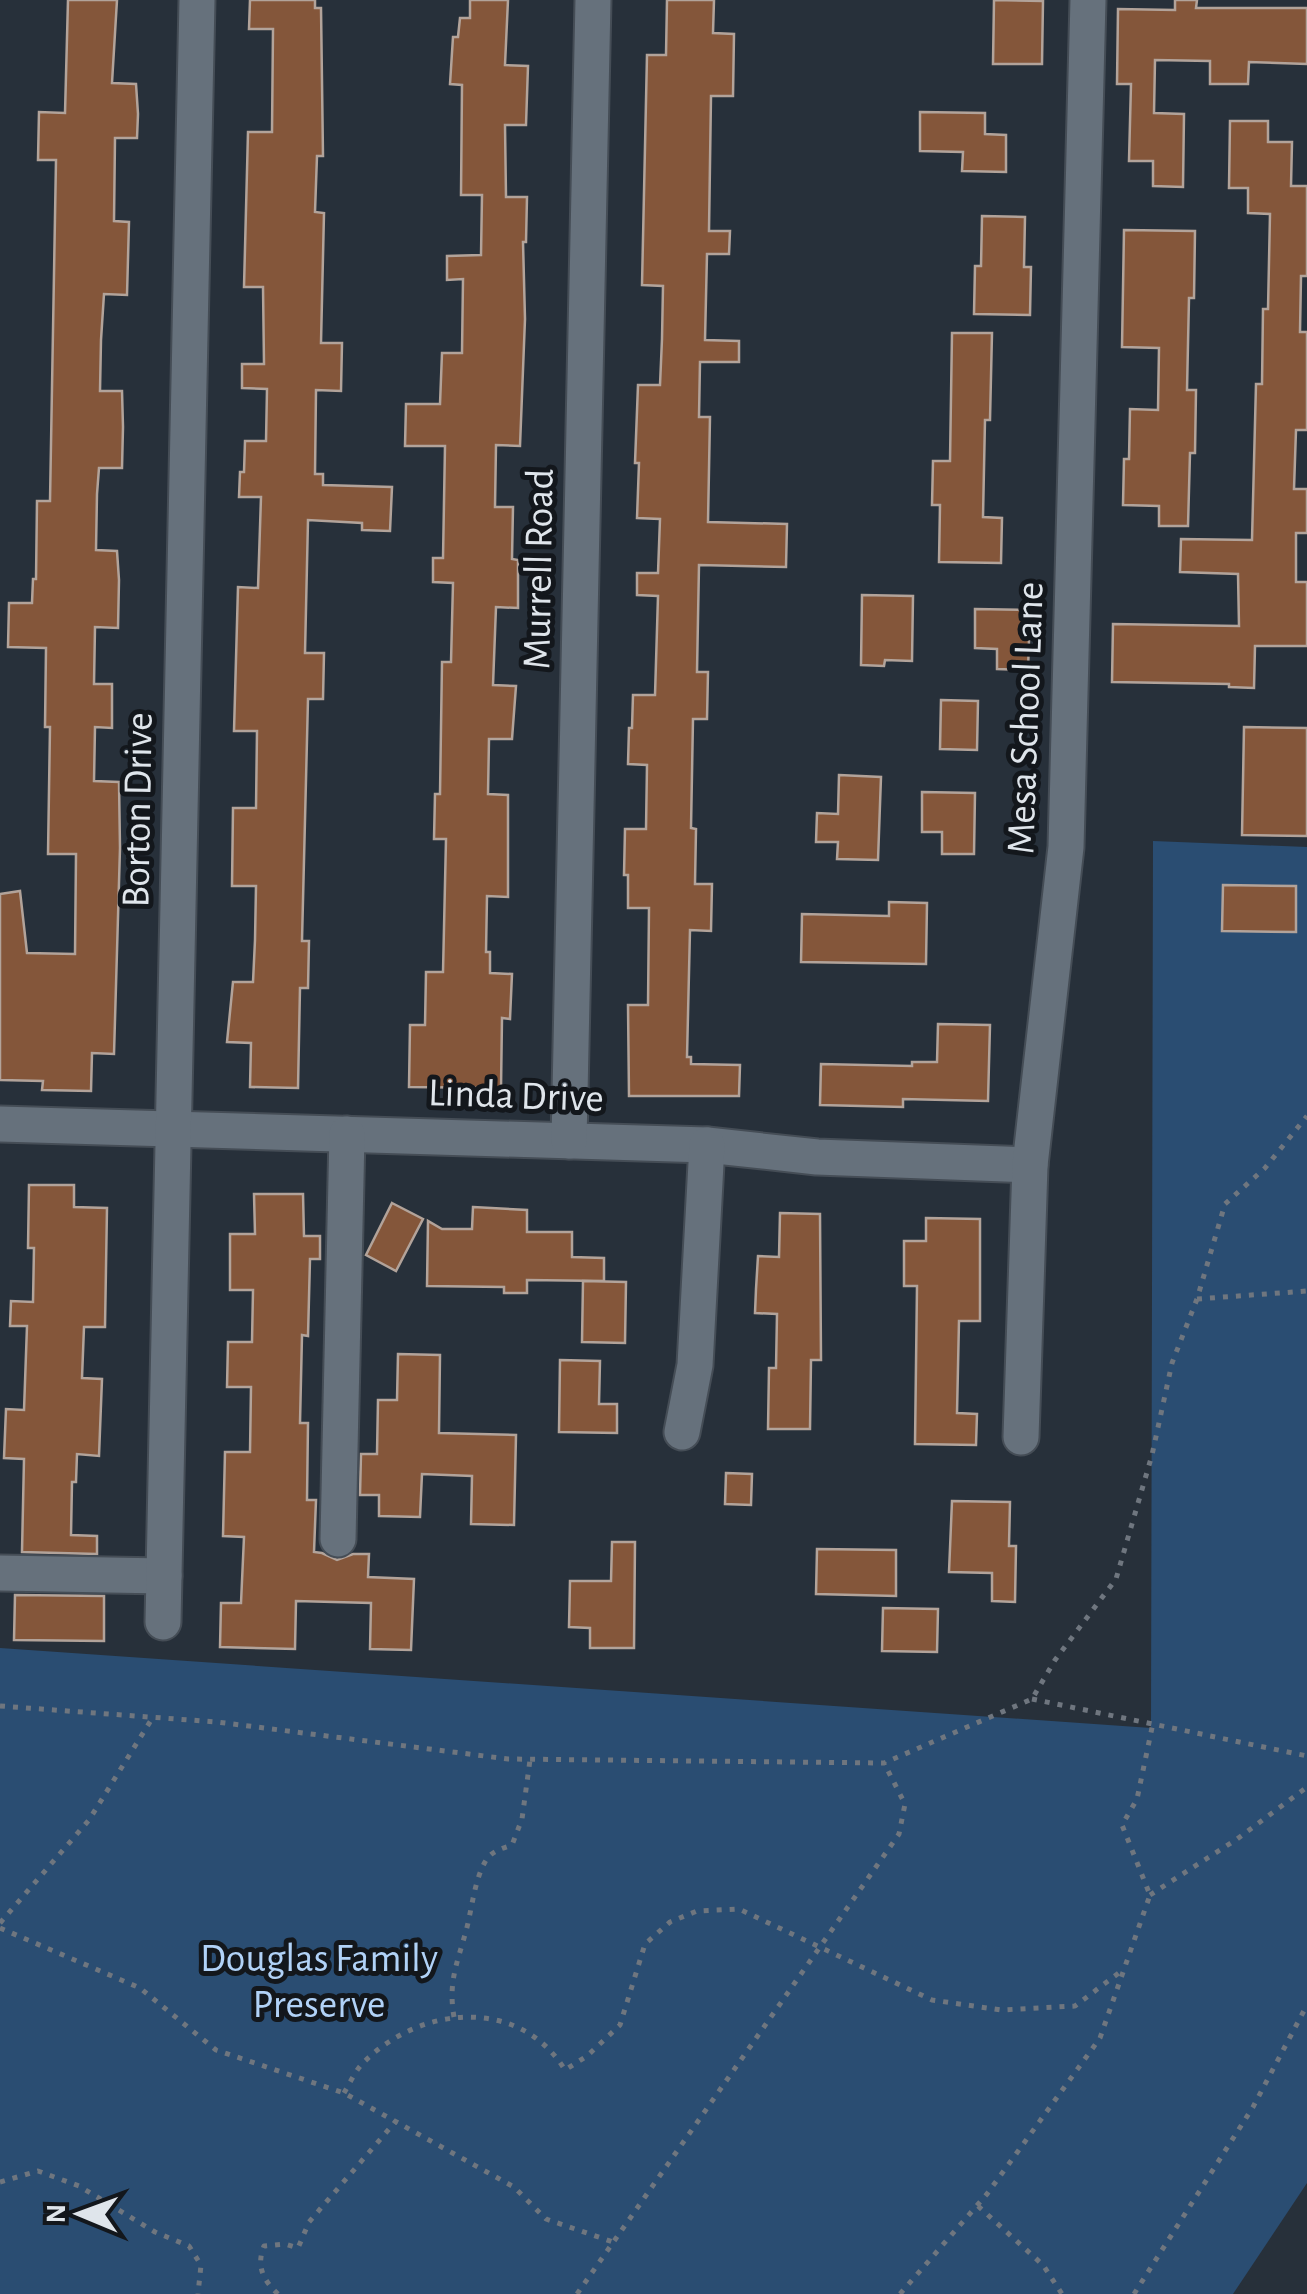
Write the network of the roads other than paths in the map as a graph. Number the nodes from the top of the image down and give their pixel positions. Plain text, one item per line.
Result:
1 (197, 0) edge
2 (594, 0) edge
3 (1088, 0) edge
4 (0, 1124) edge
5 (174, 1128) junction
6 (347, 1134) junction
7 (569, 1140) junction
8 (706, 1144) junction
9 (1030, 1165) junction
10 (682, 1432) dead end
11 (1021, 1436) dead end
12 (338, 1540) dead end
13 (0, 1573) edge
14 (164, 1576) junction
15 (163, 1622) dead end

1 - 5 street, Borton Drive
2 - 7 street, Murrell Road
3 - 9 street, Mesa School Lane
4 - 5 street, Linda Drive
5 - 6 street, Linda Drive
5 - 14 street, Borton Drive
6 - 7 street, Linda Drive
6 - 12 street
7 - 8 street, Linda Drive
8 - 9 street, Linda Drive
8 - 10 street
9 - 11 street, Mesa School Lane
13 - 14 street
14 - 15 street, Borton Drive

